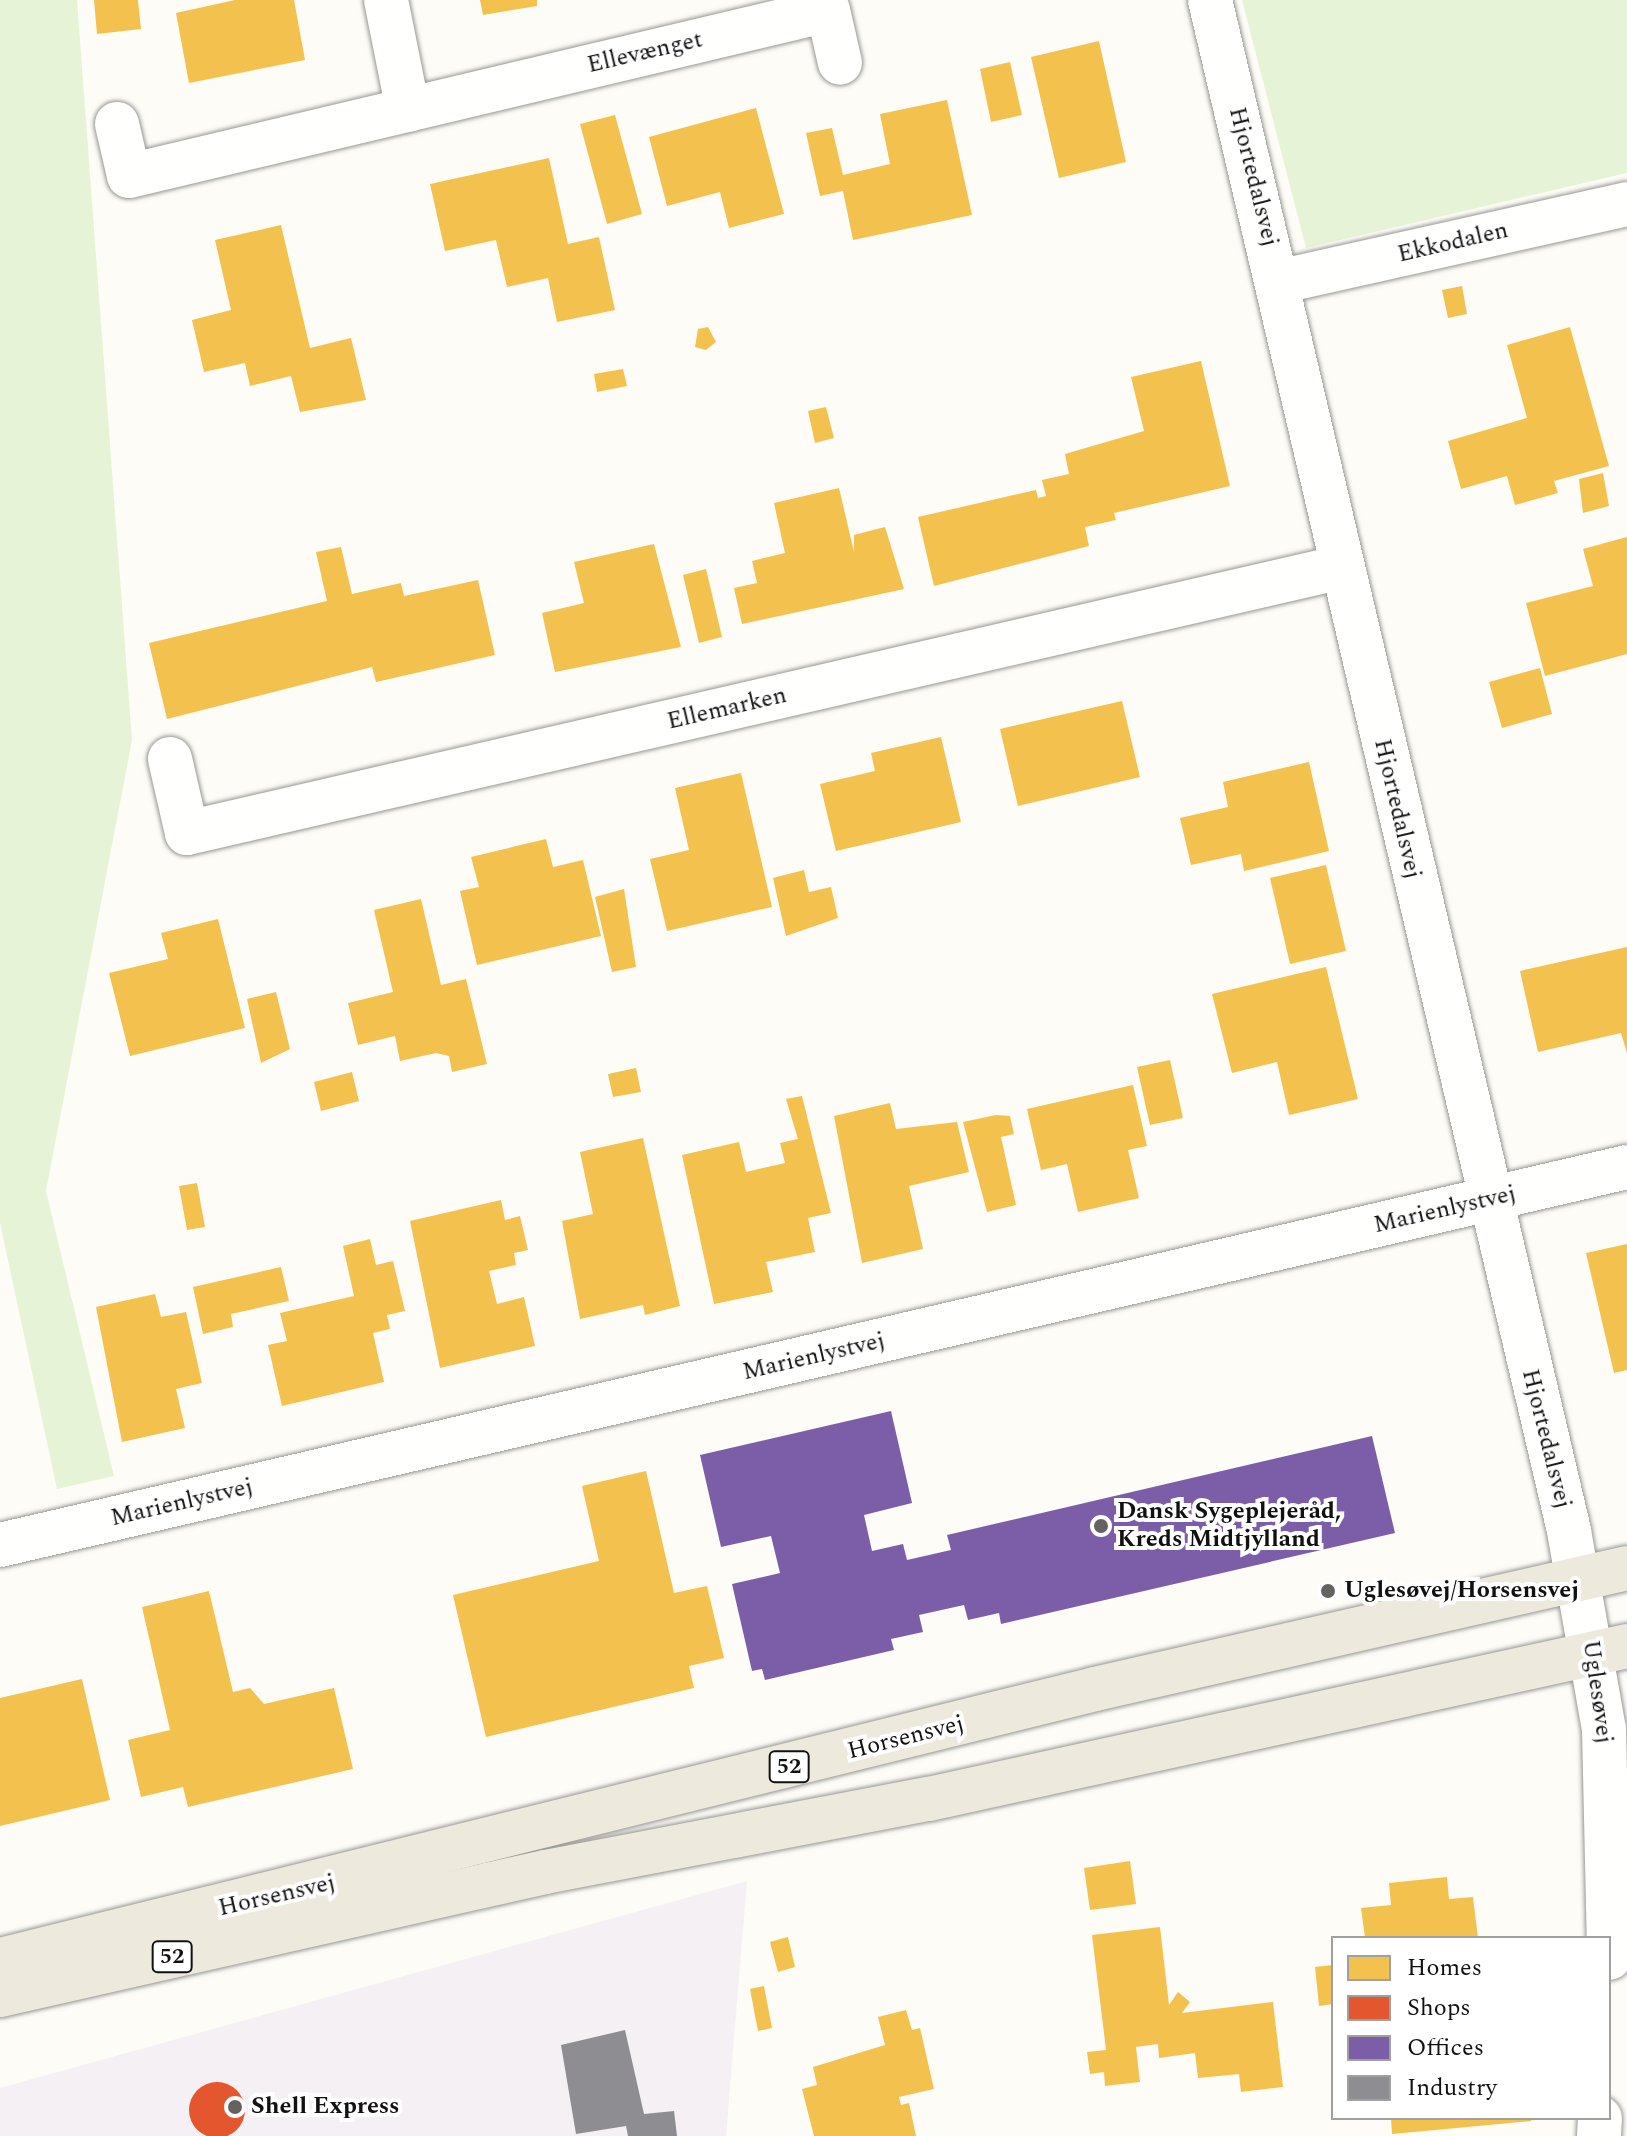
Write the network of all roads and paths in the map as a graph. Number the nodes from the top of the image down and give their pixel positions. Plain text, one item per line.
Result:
1 (386, 0) edge
2 (1210, 0) edge
3 (840, 63) dead end
4 (408, 110) junction
5 (117, 124) dead end
6 (1627, 204) edge
7 (1278, 282) junction
8 (1342, 567) junction
9 (170, 759) dead end
10 (1627, 1167) edge
11 (1486, 1201) junction
12 (0, 1545) edge
13 (1627, 1568) edge
14 (1596, 1624) edge
15 (1609, 1936) edge
16 (0, 1960) edge
17 (0, 1995) edge

1 - 4 street
2 - 7 street, Hjortedalsvej
3 - 4 street, Ellevænget
4 - 5 street, Ellevænget
6 - 7 street, Ekkodalen
7 - 8 street, Hjortedalsvej
8 - 9 street, Ellemarken
8 - 11 street, Hjortedalsvej
10 - 11 street, Marienlystvej
11 - 12 street, Marienlystvej
11 - 14 street, Hjortedalsvej
13 - 14 main road, Horsensvej / 52
14 - 15 street, Uglesøvej
14 - 16 main road, Horsensvej / 52
14 - 17 main road, Horsensvej / 52

